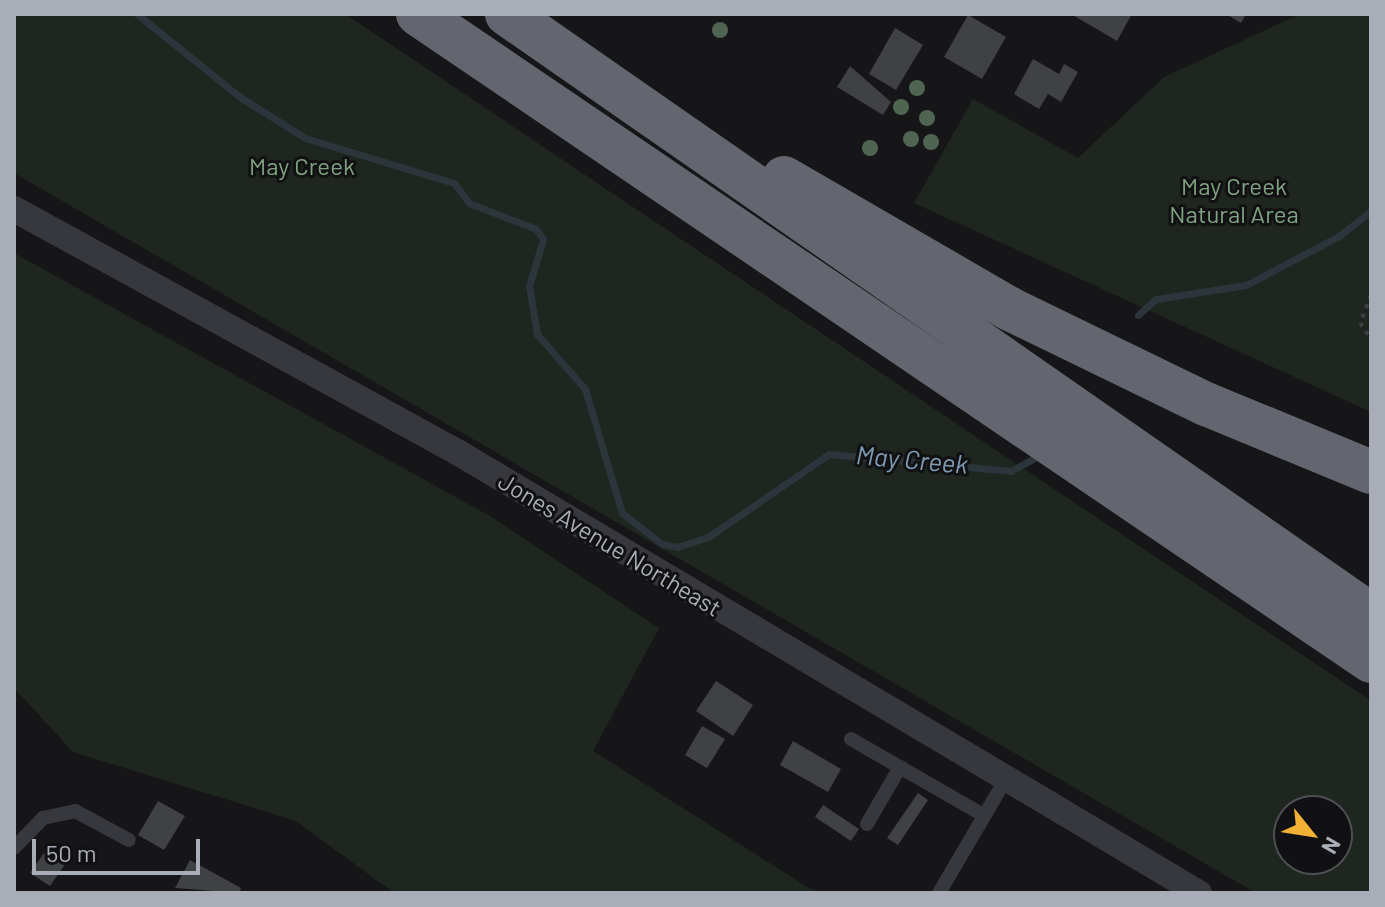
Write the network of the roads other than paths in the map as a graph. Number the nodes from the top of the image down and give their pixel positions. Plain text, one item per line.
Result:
1 (418, 14) edge
2 (507, 14) edge
3 (550, 45) junction
4 (14, 209) edge
5 (957, 358) junction
6 (1371, 472) edge
7 (1180, 509) junction
8 (1371, 615) edge
9 (1325, 629) junction
10 (1371, 661) edge
11 (1371, 669) edge
12 (851, 739) dead end
13 (900, 767) junction
14 (1006, 779) junction
15 (983, 815) junction
16 (867, 824) dead end
17 (129, 840) dead end
18 (14, 848) edge
19 (939, 893) edge
20 (1199, 893) edge

1 - 5 highway
2 - 3 highway
3 - 5 highway
3 - 6 highway
4 - 14 street, Jones Avenue Northeast
5 - 7 highway
7 - 8 highway
7 - 9 highway
9 - 10 highway
9 - 11 highway
12 - 13 lane
13 - 15 lane
13 - 16 lane
14 - 15 lane
14 - 20 street, Jones Avenue Northeast
15 - 19 lane
17 - 18 lane

